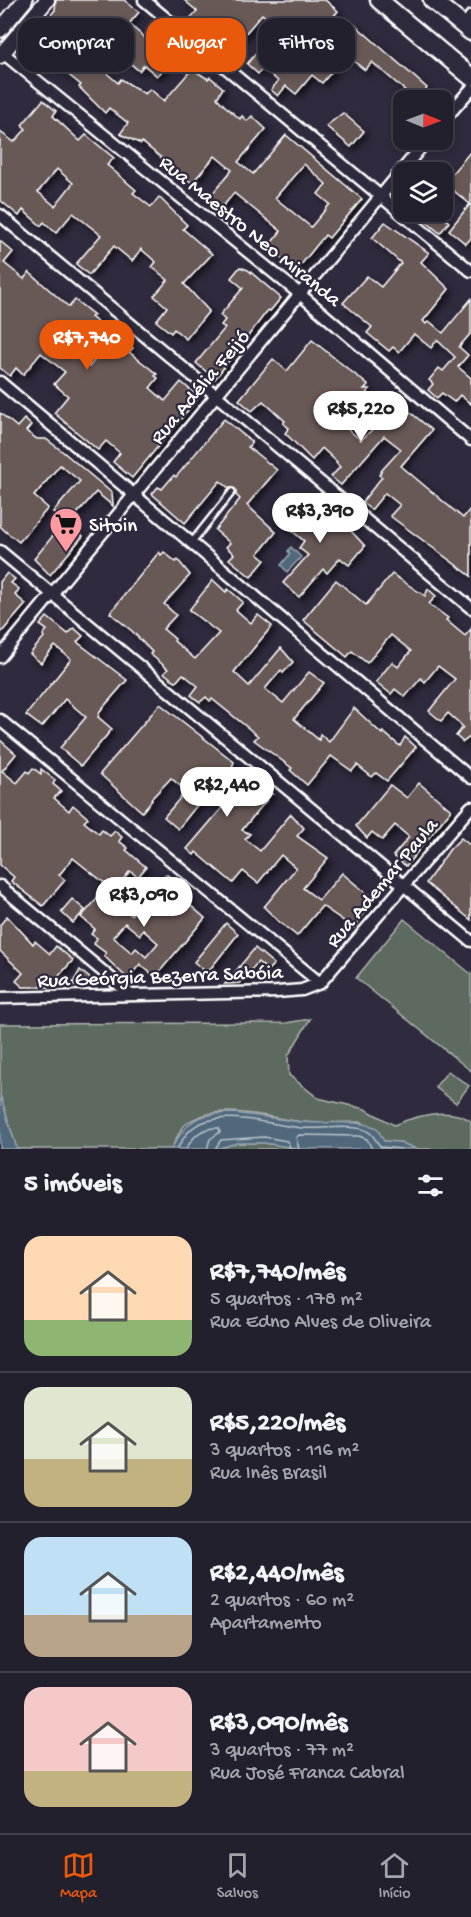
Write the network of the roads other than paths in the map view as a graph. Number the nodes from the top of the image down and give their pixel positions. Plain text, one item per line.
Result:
1 (25, 0) edge
2 (47, 0) edge
3 (144, 0) edge
4 (379, 0) edge
5 (432, 0) edge
6 (469, 24) edge
7 (0, 30) edge
8 (2, 54) edge
9 (471, 77) edge
10 (471, 88) edge
11 (453, 109) edge
12 (419, 150) edge
13 (381, 195) junction
14 (0, 215) edge
15 (471, 271) edge
16 (301, 295) junction
17 (0, 382) edge
18 (216, 395) junction
19 (471, 440) edge
20 (232, 492) dead end
21 (134, 493) junction
22 (192, 542) junction
23 (0, 551) edge
24 (52, 594) junction
25 (471, 608) edge
26 (0, 657) edge
27 (0, 720) edge
28 (471, 778) edge
29 (471, 807) edge
30 (402, 885) junction
31 (0, 886) edge
32 (471, 941) edge
33 (320, 983) junction
34 (130, 994) junction
35 (0, 998) edge

1 - 7 street
2 - 8 street
3 - 13 street
4 - 9 main road
5 - 6 main road
8 - 16 street, Rua Maestro Neo Miranda
10 - 11 street
12 - 13 street, Rua Adélia Feijó
13 - 15 street
13 - 16 street, Rua Adélia Feijó
14 - 18 street
16 - 18 street, Rua Adélia Feijó
16 - 19 street, Rua Maestro Neo Miranda
17 - 21 street
18 - 21 street, Rua Adélia Feijó
18 - 25 street
20 - 22 lane
21 - 22 street
21 - 24 street, Rua Adélia Feijó
22 - 28 street
23 - 24 street
24 - 26 street, Rua Adélia Feijó
24 - 30 street
27 - 33 street
29 - 30 street, Rua Ademar Paula
30 - 32 street
30 - 33 street, Rua Ademar Paula
31 - 34 street
33 - 34 street, Rua Geórgia Bezerra Sabóia
34 - 35 street, Rua Geórgia Bezerra Sabóia

